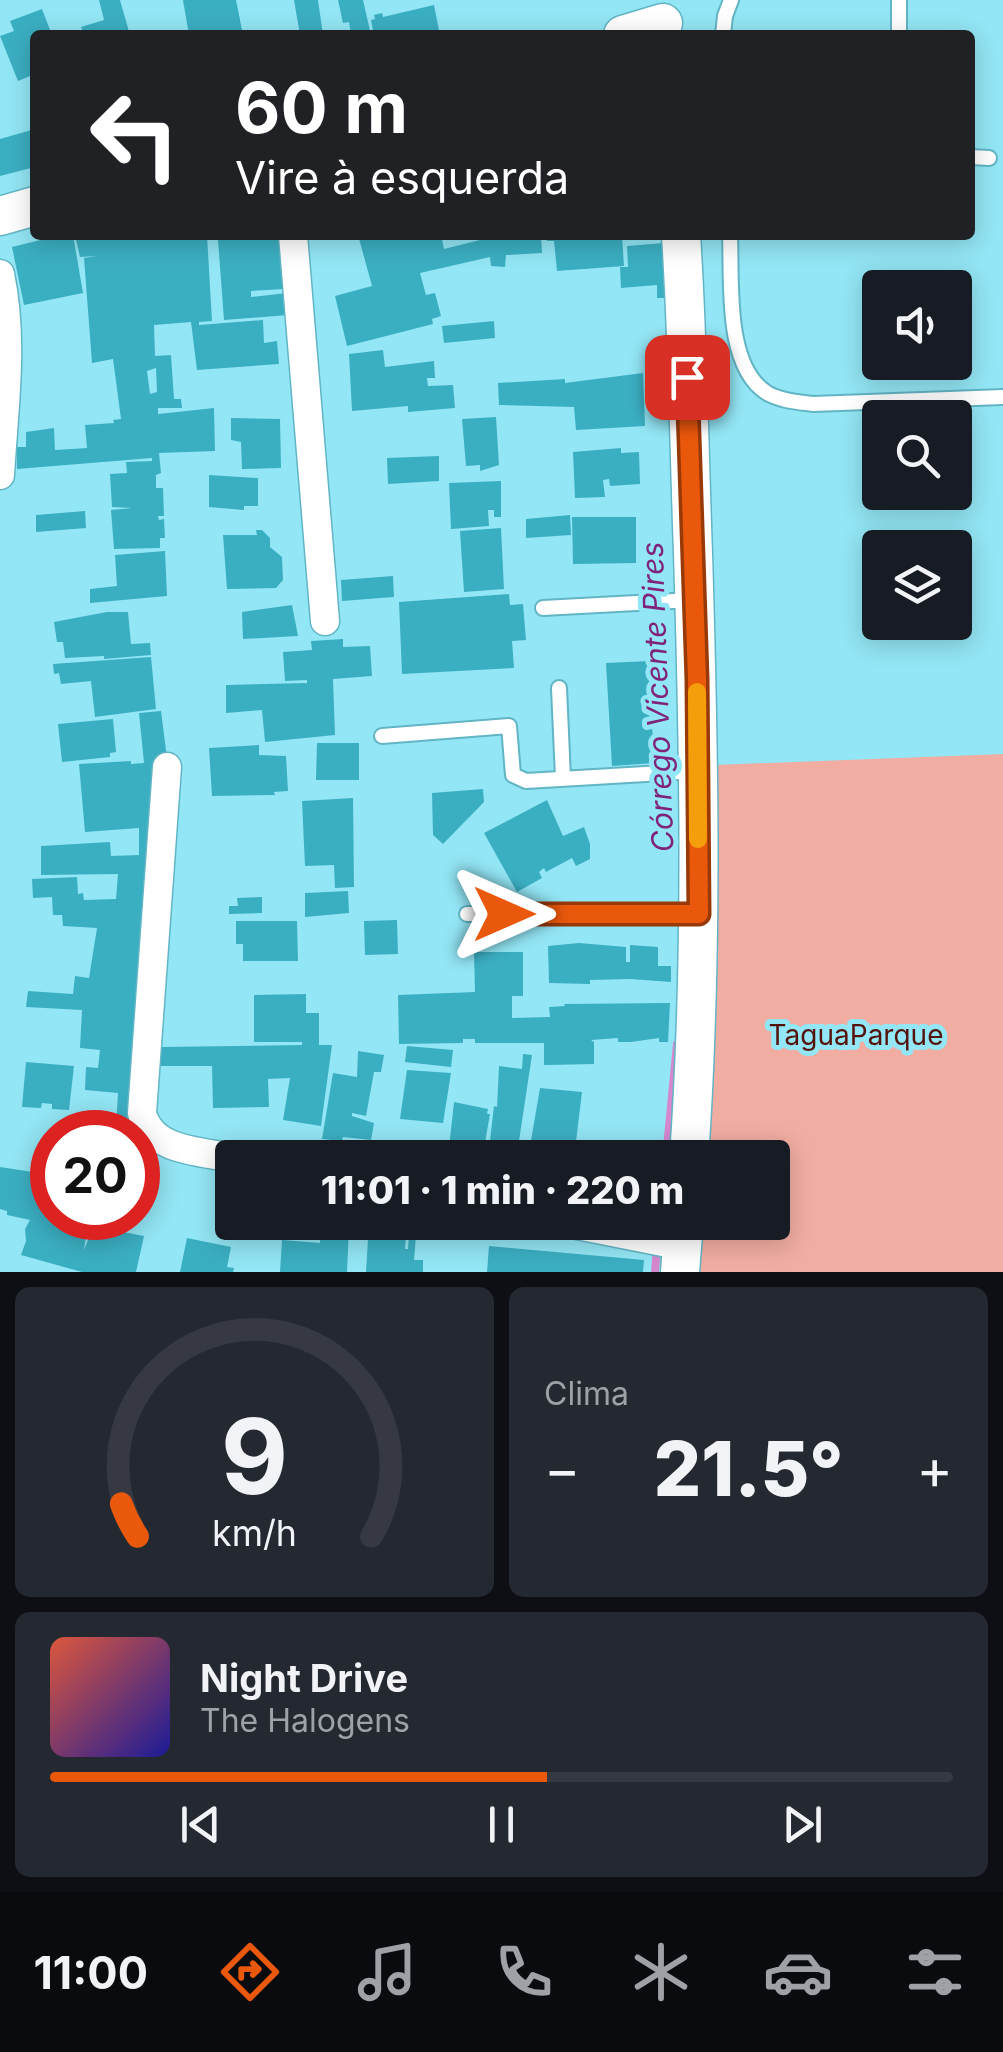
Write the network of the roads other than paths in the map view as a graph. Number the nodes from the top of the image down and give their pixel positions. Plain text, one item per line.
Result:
1 (731, 0) edge
2 (899, 0) edge
3 (724, 30) edge
4 (899, 30) edge
5 (975, 157) edge
6 (989, 158) dead end
7 (30, 207) edge
8 (0, 216) edge
9 (294, 240) edge
10 (682, 240) edge
11 (730, 240) edge
12 (0, 274) edge
13 (1003, 397) edge
14 (0, 475) edge
15 (694, 600) junction
16 (543, 608) dead end
17 (325, 621) dead end
18 (559, 688) dead end
19 (382, 736) dead end
20 (167, 766) dead end
21 (698, 771) junction
22 (562, 778) junction
23 (467, 914) dead end
24 (699, 914) junction
25 (690, 1140) edge
26 (215, 1154) edge
27 (649, 1240) edge
28 (683, 1247) edge

1 - 3 lane
2 - 4 lane
5 - 6 lane
7 - 8 street
9 - 17 street
10 - 15 street
11 - 13 lane
12 - 14 street
15 - 16 lane
15 - 21 street
18 - 22 lane
19 - 22 lane
20 - 26 street
21 - 22 lane
21 - 24 street
23 - 24 lane
24 - 25 street
27 - 28 street

